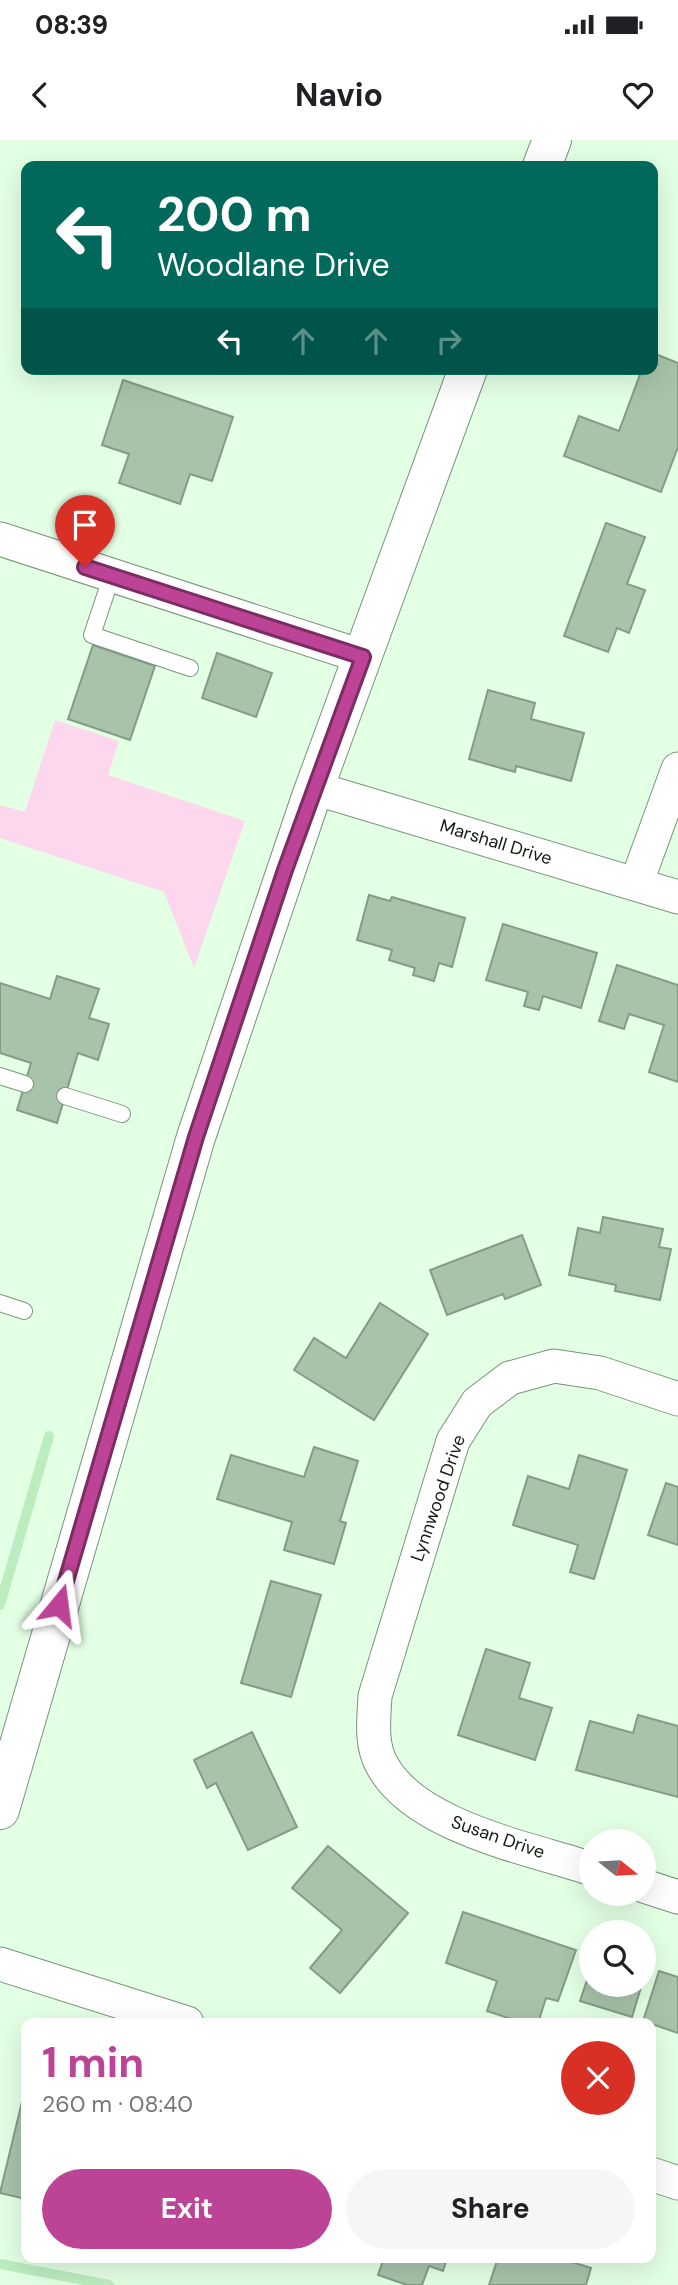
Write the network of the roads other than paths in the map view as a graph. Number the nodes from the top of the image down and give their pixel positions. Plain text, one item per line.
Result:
1 (552, 140) edge
2 (544, 161) edge
3 (466, 375) edge
4 (0, 539) edge
5 (112, 575) junction
6 (363, 657) junction
7 (190, 668) dead end
8 (678, 769) edge
9 (314, 788) junction
10 (636, 884) junction
11 (678, 897) edge
12 (0, 1076) edge
13 (25, 1084) dead end
14 (65, 1096) dead end
15 (122, 1114) dead end
16 (0, 1303) edge
17 (24, 1311) dead end
18 (678, 1399) edge
19 (382, 1765) joint
20 (0, 1810) edge
21 (579, 1865) edge
22 (656, 1890) edge
23 (678, 1897) edge
24 (0, 1964) edge
25 (171, 2018) edge
26 (656, 2176) edge
27 (678, 2183) edge

1 - 2 main road
3 - 6 main road
4 - 5 street
5 - 6 street
5 - 7 lane
6 - 9 main road
8 - 10 street
9 - 10 street, Marshall Drive
9 - 20 main road
10 - 11 street, Marshall Drive
12 - 13 lane
14 - 15 lane
16 - 17 lane
18 - 19 street, Lynnwood Drive
19 - 21 street, Susan Drive
22 - 23 street
24 - 25 street
26 - 27 street

